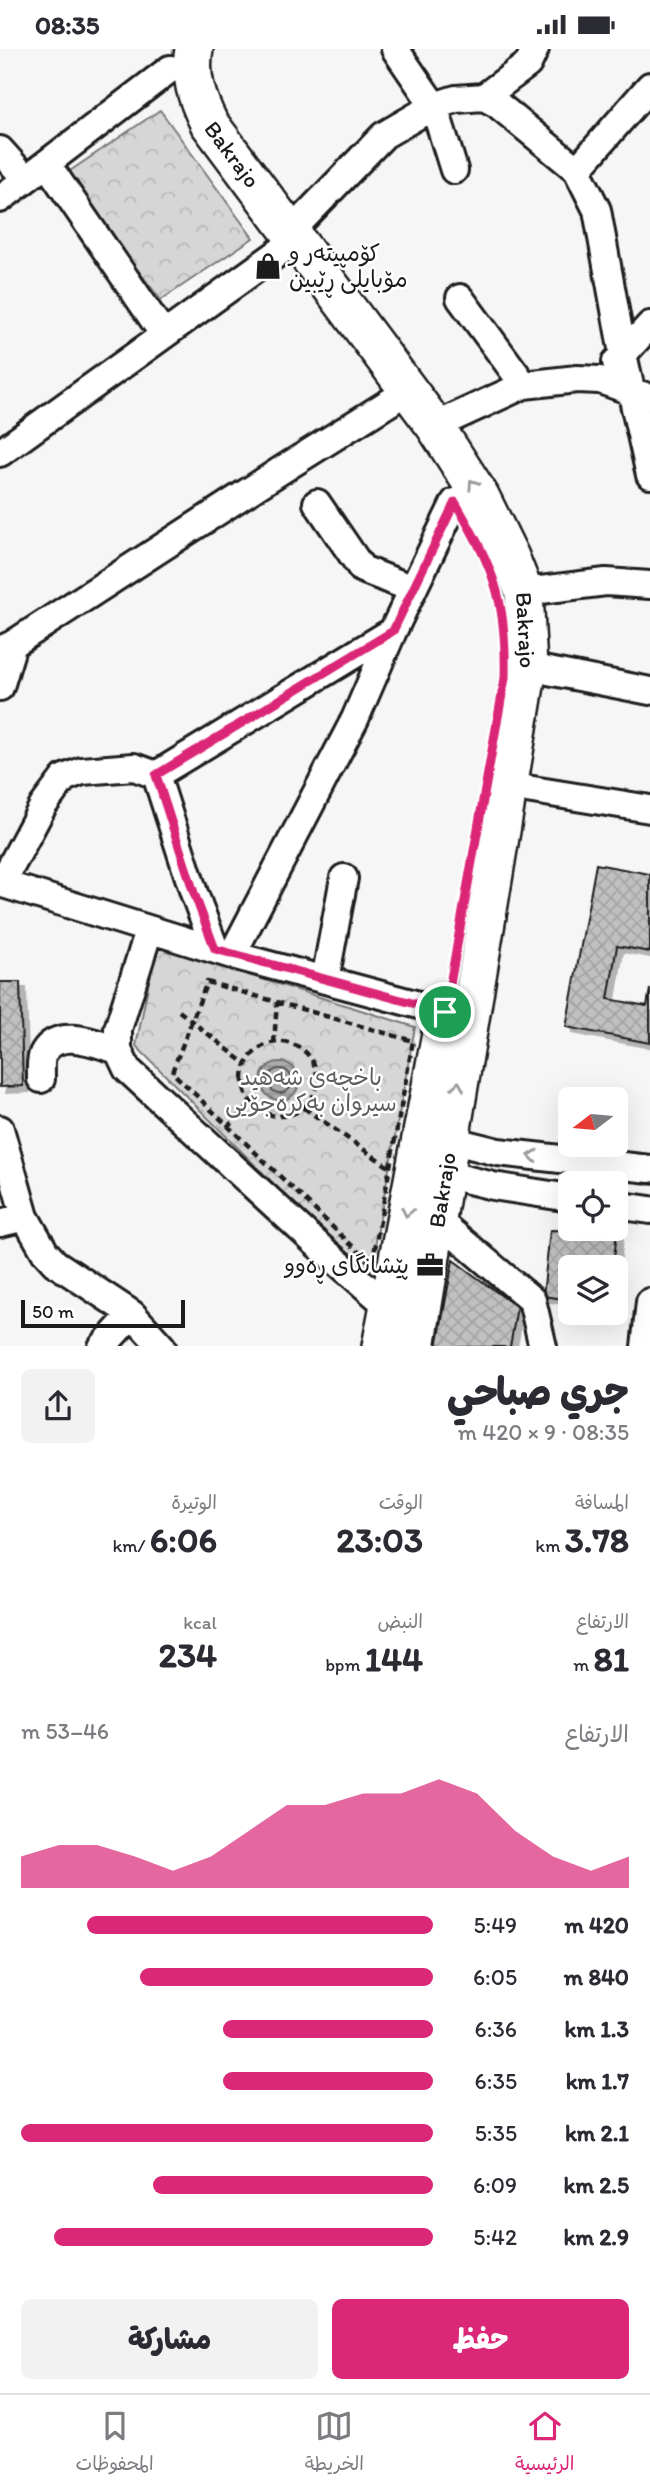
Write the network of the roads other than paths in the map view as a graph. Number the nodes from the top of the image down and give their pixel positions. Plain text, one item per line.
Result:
1 (395, 49) edge
2 (535, 49) edge
3 (178, 56) edge
4 (650, 86) edge
5 (484, 97) junction
6 (434, 106) junction
7 (0, 150) edge
8 (454, 170) dead end
9 (577, 170) junction
10 (37, 171) junction
11 (0, 199) edge
12 (286, 240) junction
13 (460, 298) dead end
14 (650, 325) edge
15 (164, 335) junction
16 (623, 354) junction
17 (600, 380) junction
18 (524, 386) junction
19 (640, 394) edge
20 (390, 403) junction
21 (435, 426) junction
22 (0, 453) edge
23 (650, 475) edge
24 (455, 502) junction
25 (317, 503) dead end
26 (650, 585) edge
27 (413, 589) junction
28 (524, 592) junction
29 (393, 631) junction
30 (6, 647) edge
31 (528, 667) junction
32 (0, 687) edge
33 (650, 691) edge
34 (156, 775) junction
35 (508, 786) junction
36 (650, 809) edge
37 (344, 878) dead end
38 (1, 883) edge
39 (149, 930) junction
40 (223, 952) junction
41 (325, 980) junction
42 (445, 1012) junction
43 (118, 1050) junction
44 (41, 1079) dead end
45 (0, 1129) edge
46 (498, 1152) junction
47 (424, 1156) junction
48 (650, 1169) edge
49 (493, 1187) junction
50 (558, 1196) edge
51 (628, 1207) edge
52 (650, 1210) edge
53 (13, 1220) edge
54 (437, 1220) junction
55 (650, 1302) edge
56 (388, 1306) junction
57 (132, 1314) junction
58 (102, 1346) edge
59 (162, 1346) edge
60 (381, 1346) edge
61 (416, 1346) edge
62 (543, 1346) edge
63 (645, 1346) edge

1 - 6 street
2 - 5 street
3 - 10 street
3 - 12 street, Bakrajo
4 - 9 street
5 - 6 street
5 - 9 street
6 - 8 street
6 - 12 street
7 - 10 street
9 - 16 street
10 - 11 street
10 - 15 street
12 - 15 street
12 - 20 street, Bakrajo
12 - 21 street, Bakrajo
13 - 18 street
14 - 16 street
15 - 22 street
16 - 17 street
16 - 19 street
17 - 18 street
17 - 19 street
18 - 21 street
19 - 23 street
20 - 24 street, Bakrajo
20 - 30 street
28 -> 21 street, Bakrajo
24 - 27 street
24 - 42 street, Bakrajo
25 - 27 street
26 - 28 street
27 - 29 street
28 - 31 street, Bakrajo
29 - 34 street
29 - 40 street
30 - 32 street
31 - 33 street
31 - 35 street, Bakrajo
34 - 38 street
34 - 40 street
35 - 36 street
47 -> 35 street, Bakrajo
37 - 41 street
38 - 39 street
39 - 40 street
39 - 43 street
40 - 41 street
41 - 42 street
42 - 47 street, Bakrajo
43 - 44 street
43 - 56 street
45 - 53 street
46 - 47 street
48 -> 46 street
46 - 49 street
47 - 49 street
47 - 54 street, Bakrajo
47 -> 56 street, Bakrajo
49 - 50 street
51 - 52 street
53 - 57 street
54 - 61 street, Bakrajo
54 - 62 street
55 - 63 street
56 - 60 street, Bakrajo
57 - 58 street
57 - 59 street

